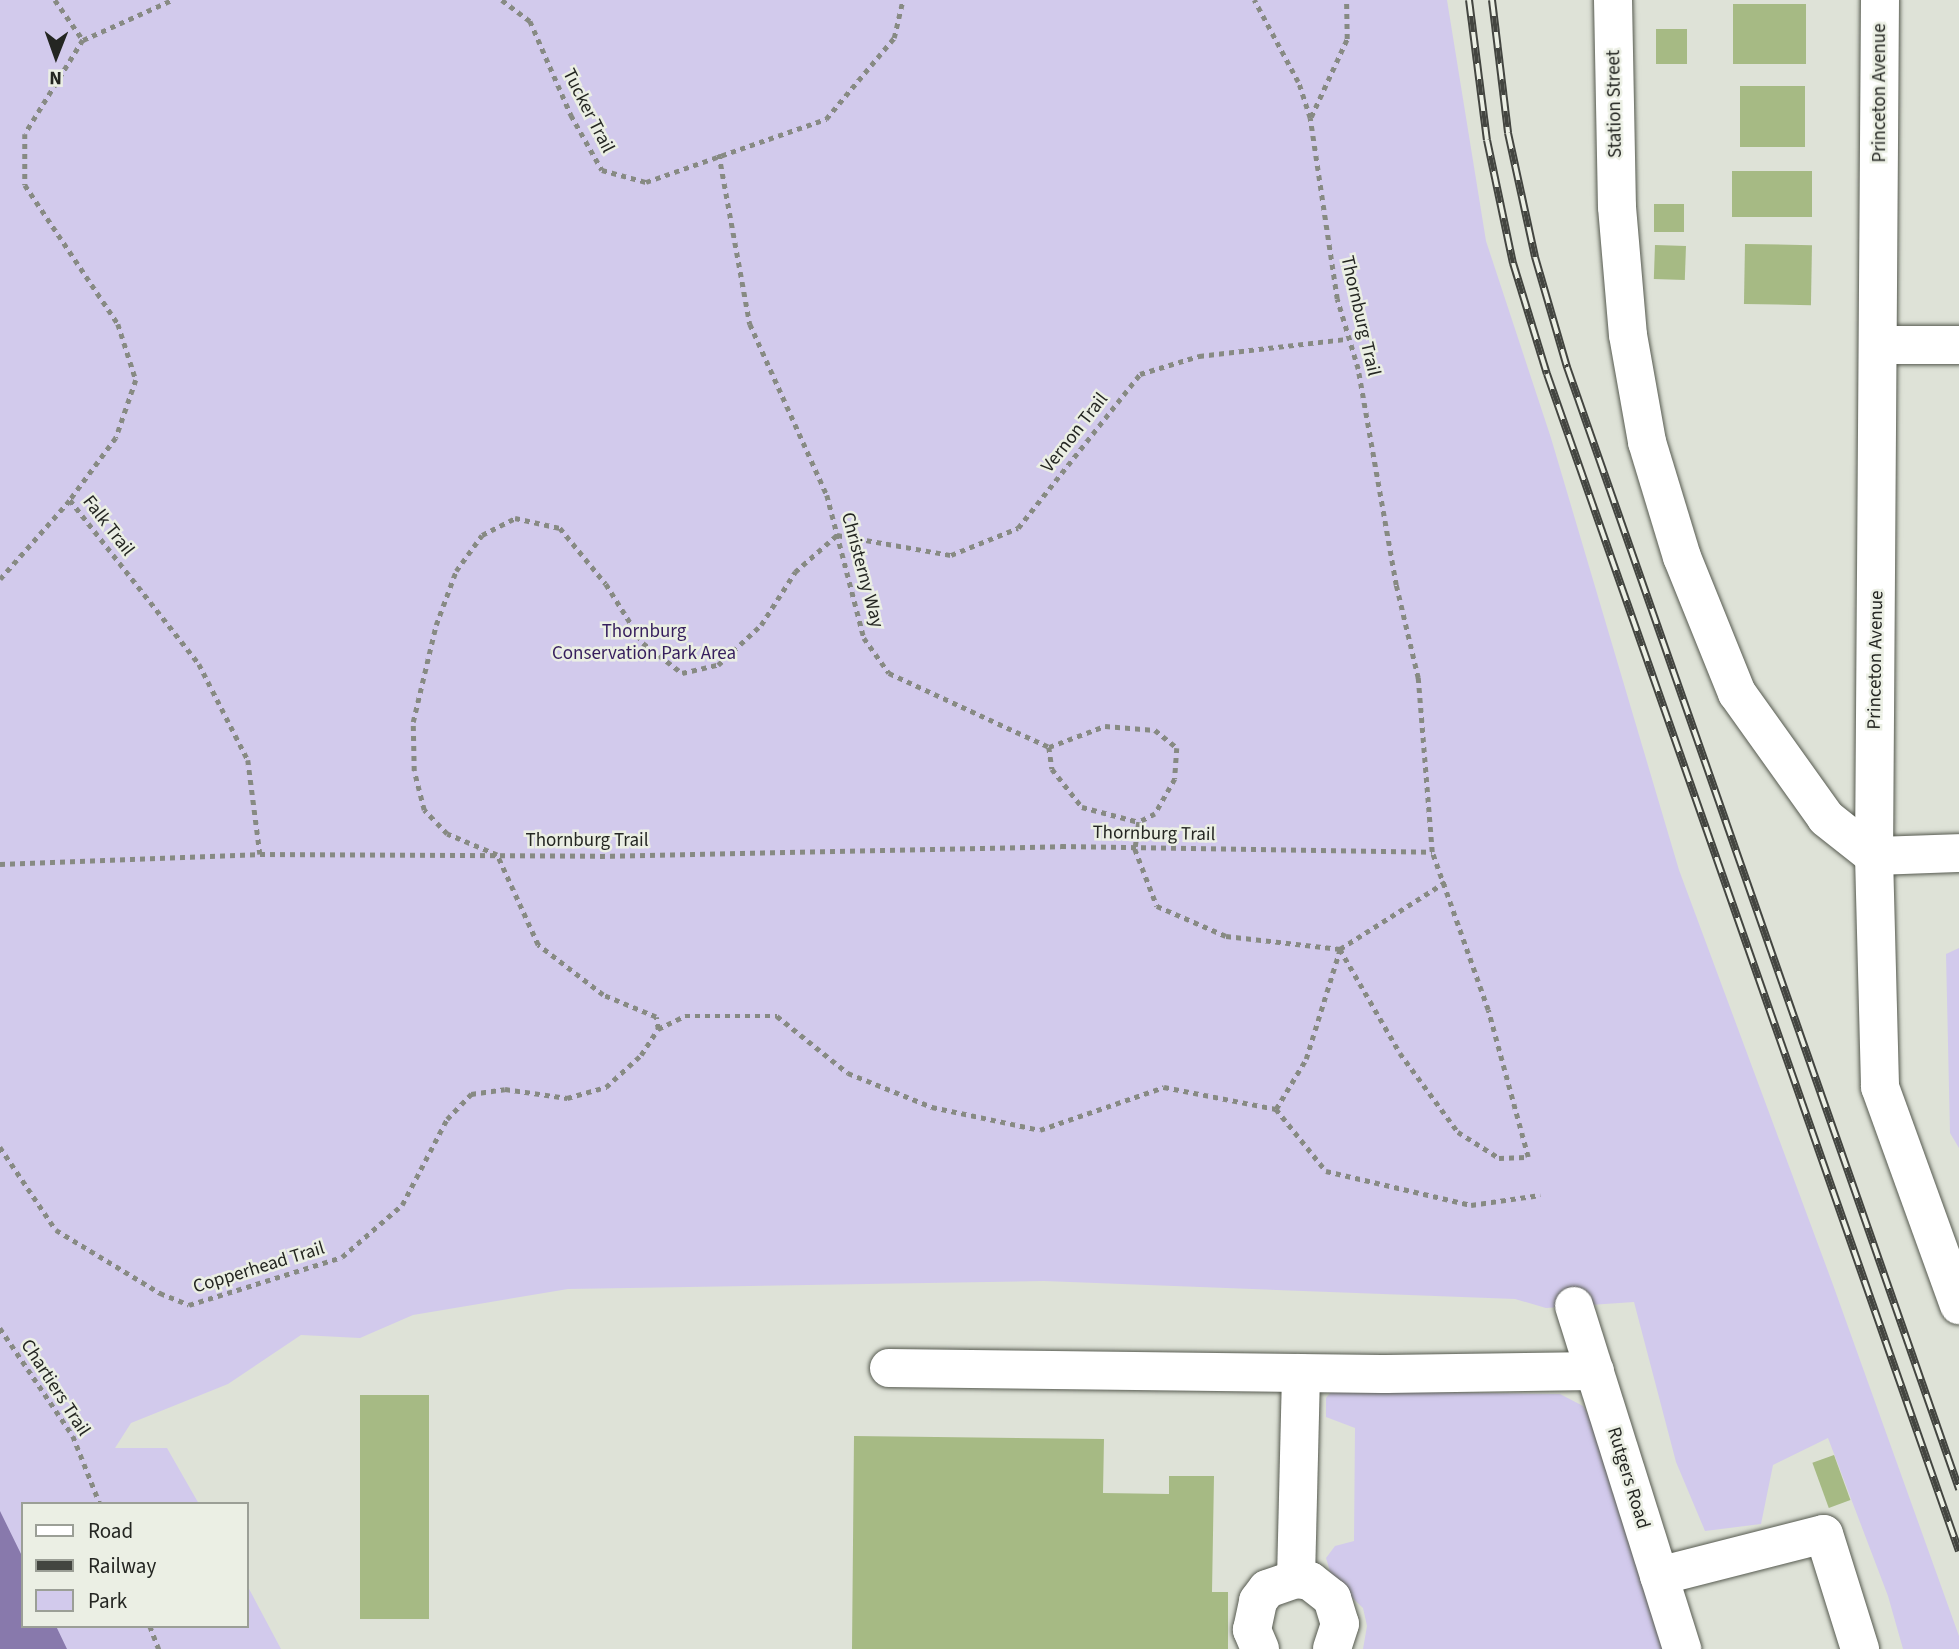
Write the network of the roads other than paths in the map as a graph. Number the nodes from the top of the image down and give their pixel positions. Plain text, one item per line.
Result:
1 (1613, 0) edge
2 (1880, 0) edge
3 (1881, 345) junction
4 (1959, 345) edge
5 (1959, 853) edge
6 (1874, 856) junction
7 (1959, 1305) edge
8 (1574, 1306) dead end
9 (889, 1368) dead end
10 (1595, 1371) junction
11 (1300, 1373) junction
12 (1659, 1576) junction
13 (1296, 1579) junction
14 (1260, 1649) edge
15 (1332, 1649) edge
16 (1682, 1649) edge
17 (1860, 1649) edge

1 - 6 street, Station Street
2 - 3 street, Princeton Avenue
3 - 4 street
3 - 6 street, Princeton Avenue
5 - 6 street
6 - 7 street, Princeton Avenue
8 - 10 street, Rutgers Road
9 - 11 street
10 - 11 street
10 - 12 street, Rutgers Road
11 - 13 street
12 - 16 street, Rutgers Road
12 - 17 street
13 - 14 street
13 - 15 street

